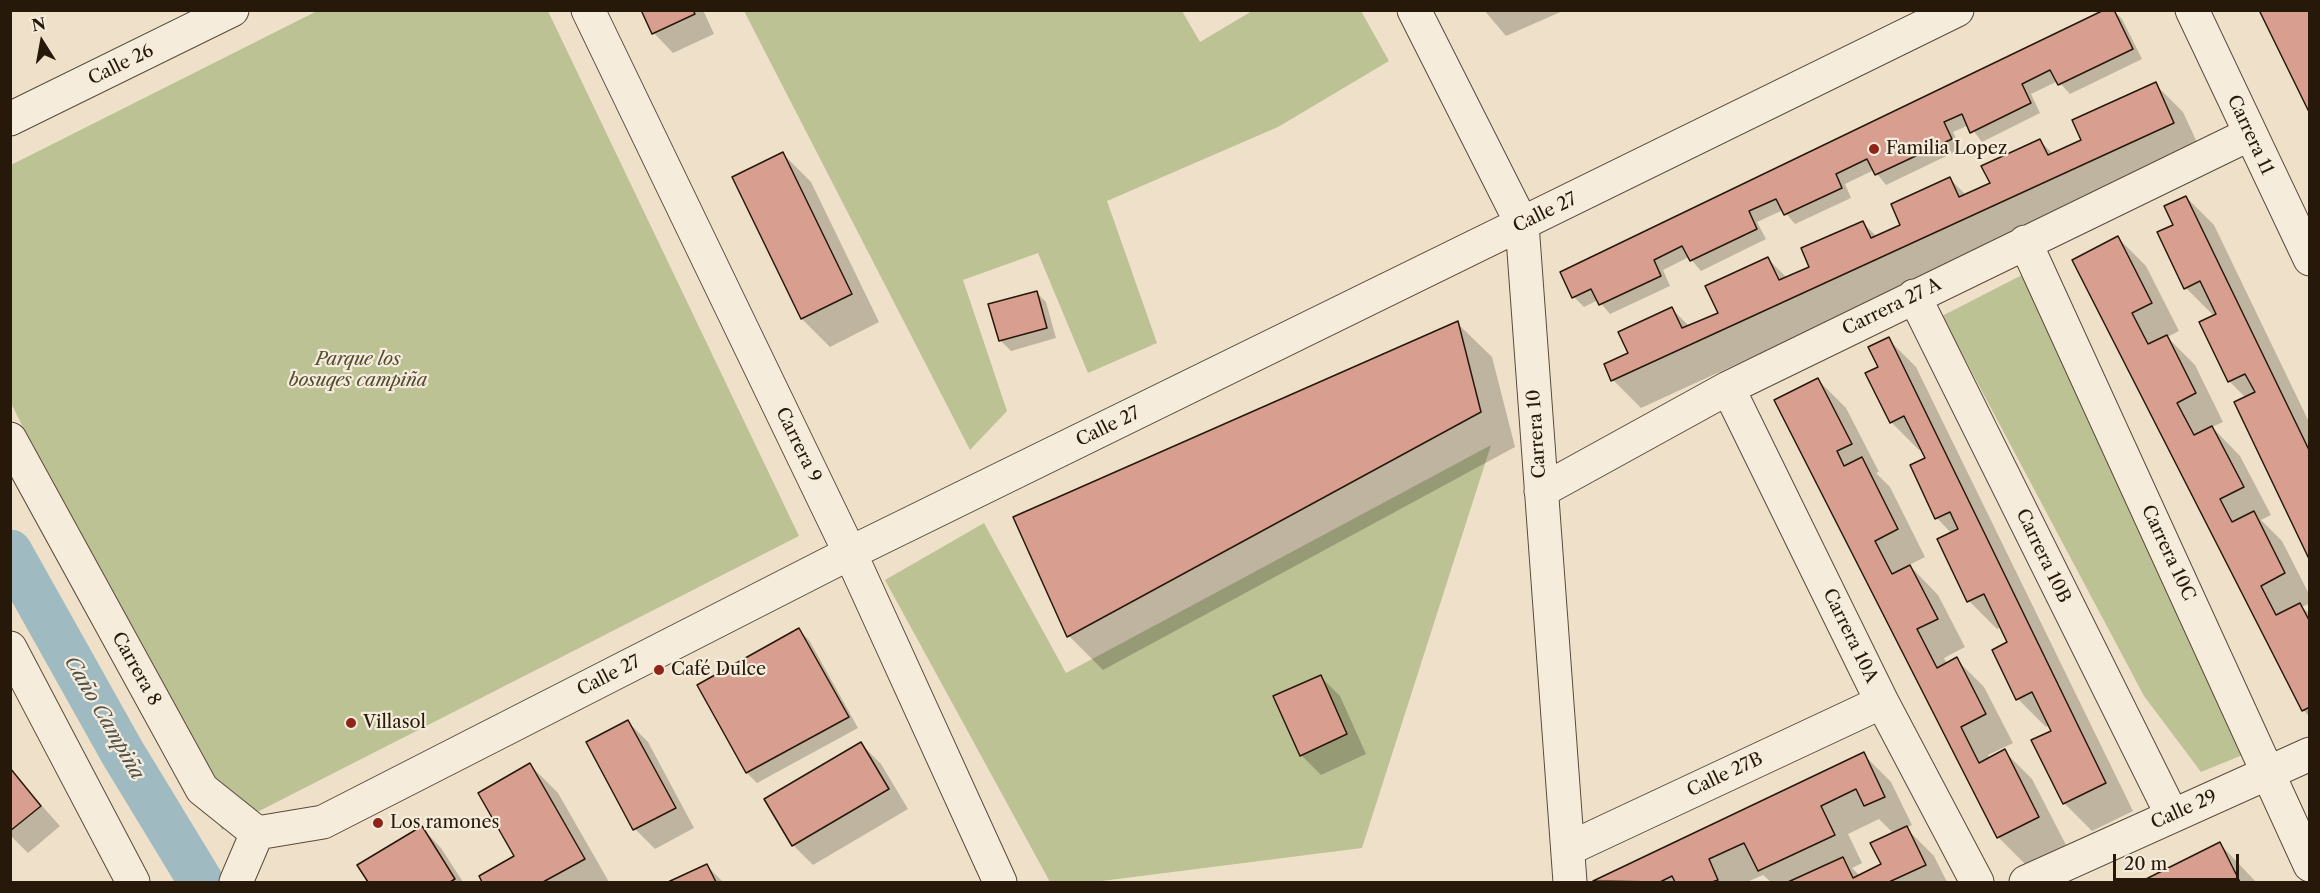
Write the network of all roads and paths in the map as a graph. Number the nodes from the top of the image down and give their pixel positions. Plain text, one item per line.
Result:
1 (232, 10) edge
2 (588, 10) edge
3 (1413, 10) edge
4 (1957, 10) edge
5 (2192, 10) edge
6 (10, 120) edge
7 (2250, 134) junction
8 (1522, 224) junction
9 (2025, 242) junction
10 (2310, 259) edge
11 (1914, 296) junction
12 (1728, 388) junction
13 (15, 462) edge
14 (1541, 491) junction
15 (850, 553) junction
16 (10, 648) edge
17 (1882, 702) junction
18 (2310, 754) edge
19 (2268, 773) junction
20 (2172, 815) junction
21 (257, 833) junction
22 (1568, 849) junction
23 (2310, 865) edge
24 (133, 882) edge
25 (236, 882) edge
26 (1000, 882) edge
27 (1570, 882) edge
28 (1977, 882) edge
29 (2026, 882) edge

1 - 6 street, Calle 26
2 - 15 street, Carrera 9
3 - 8 street, Carrera 10
4 - 8 street, Calle 27
5 - 7 street, Carrera 11
7 - 9 street, Carrera 27 A
7 - 10 street, Carrera 11
8 - 14 street, Carrera 10
8 - 15 street, Calle 27
9 - 11 street, Carrera 27 A
9 - 19 street, Carrera 10C
11 - 12 street, Carrera 27 A
11 - 20 street, Carrera 10B
12 - 14 street, Carrera 27 A
12 - 17 street, Carrera 10A
13 - 21 street, Carrera 8
14 - 22 street, Carrera 10
15 - 21 street, Calle 27
15 - 26 street, Carrera 9
16 - 24 street
17 - 22 street, Calle 27B
17 - 28 street, Carrera 10A
18 - 19 street, Calle 29
19 - 20 street, Calle 29
19 - 23 street, Carrera 10C
20 - 29 street, Calle 29
21 - 25 street
22 - 27 street, Carrera 10

